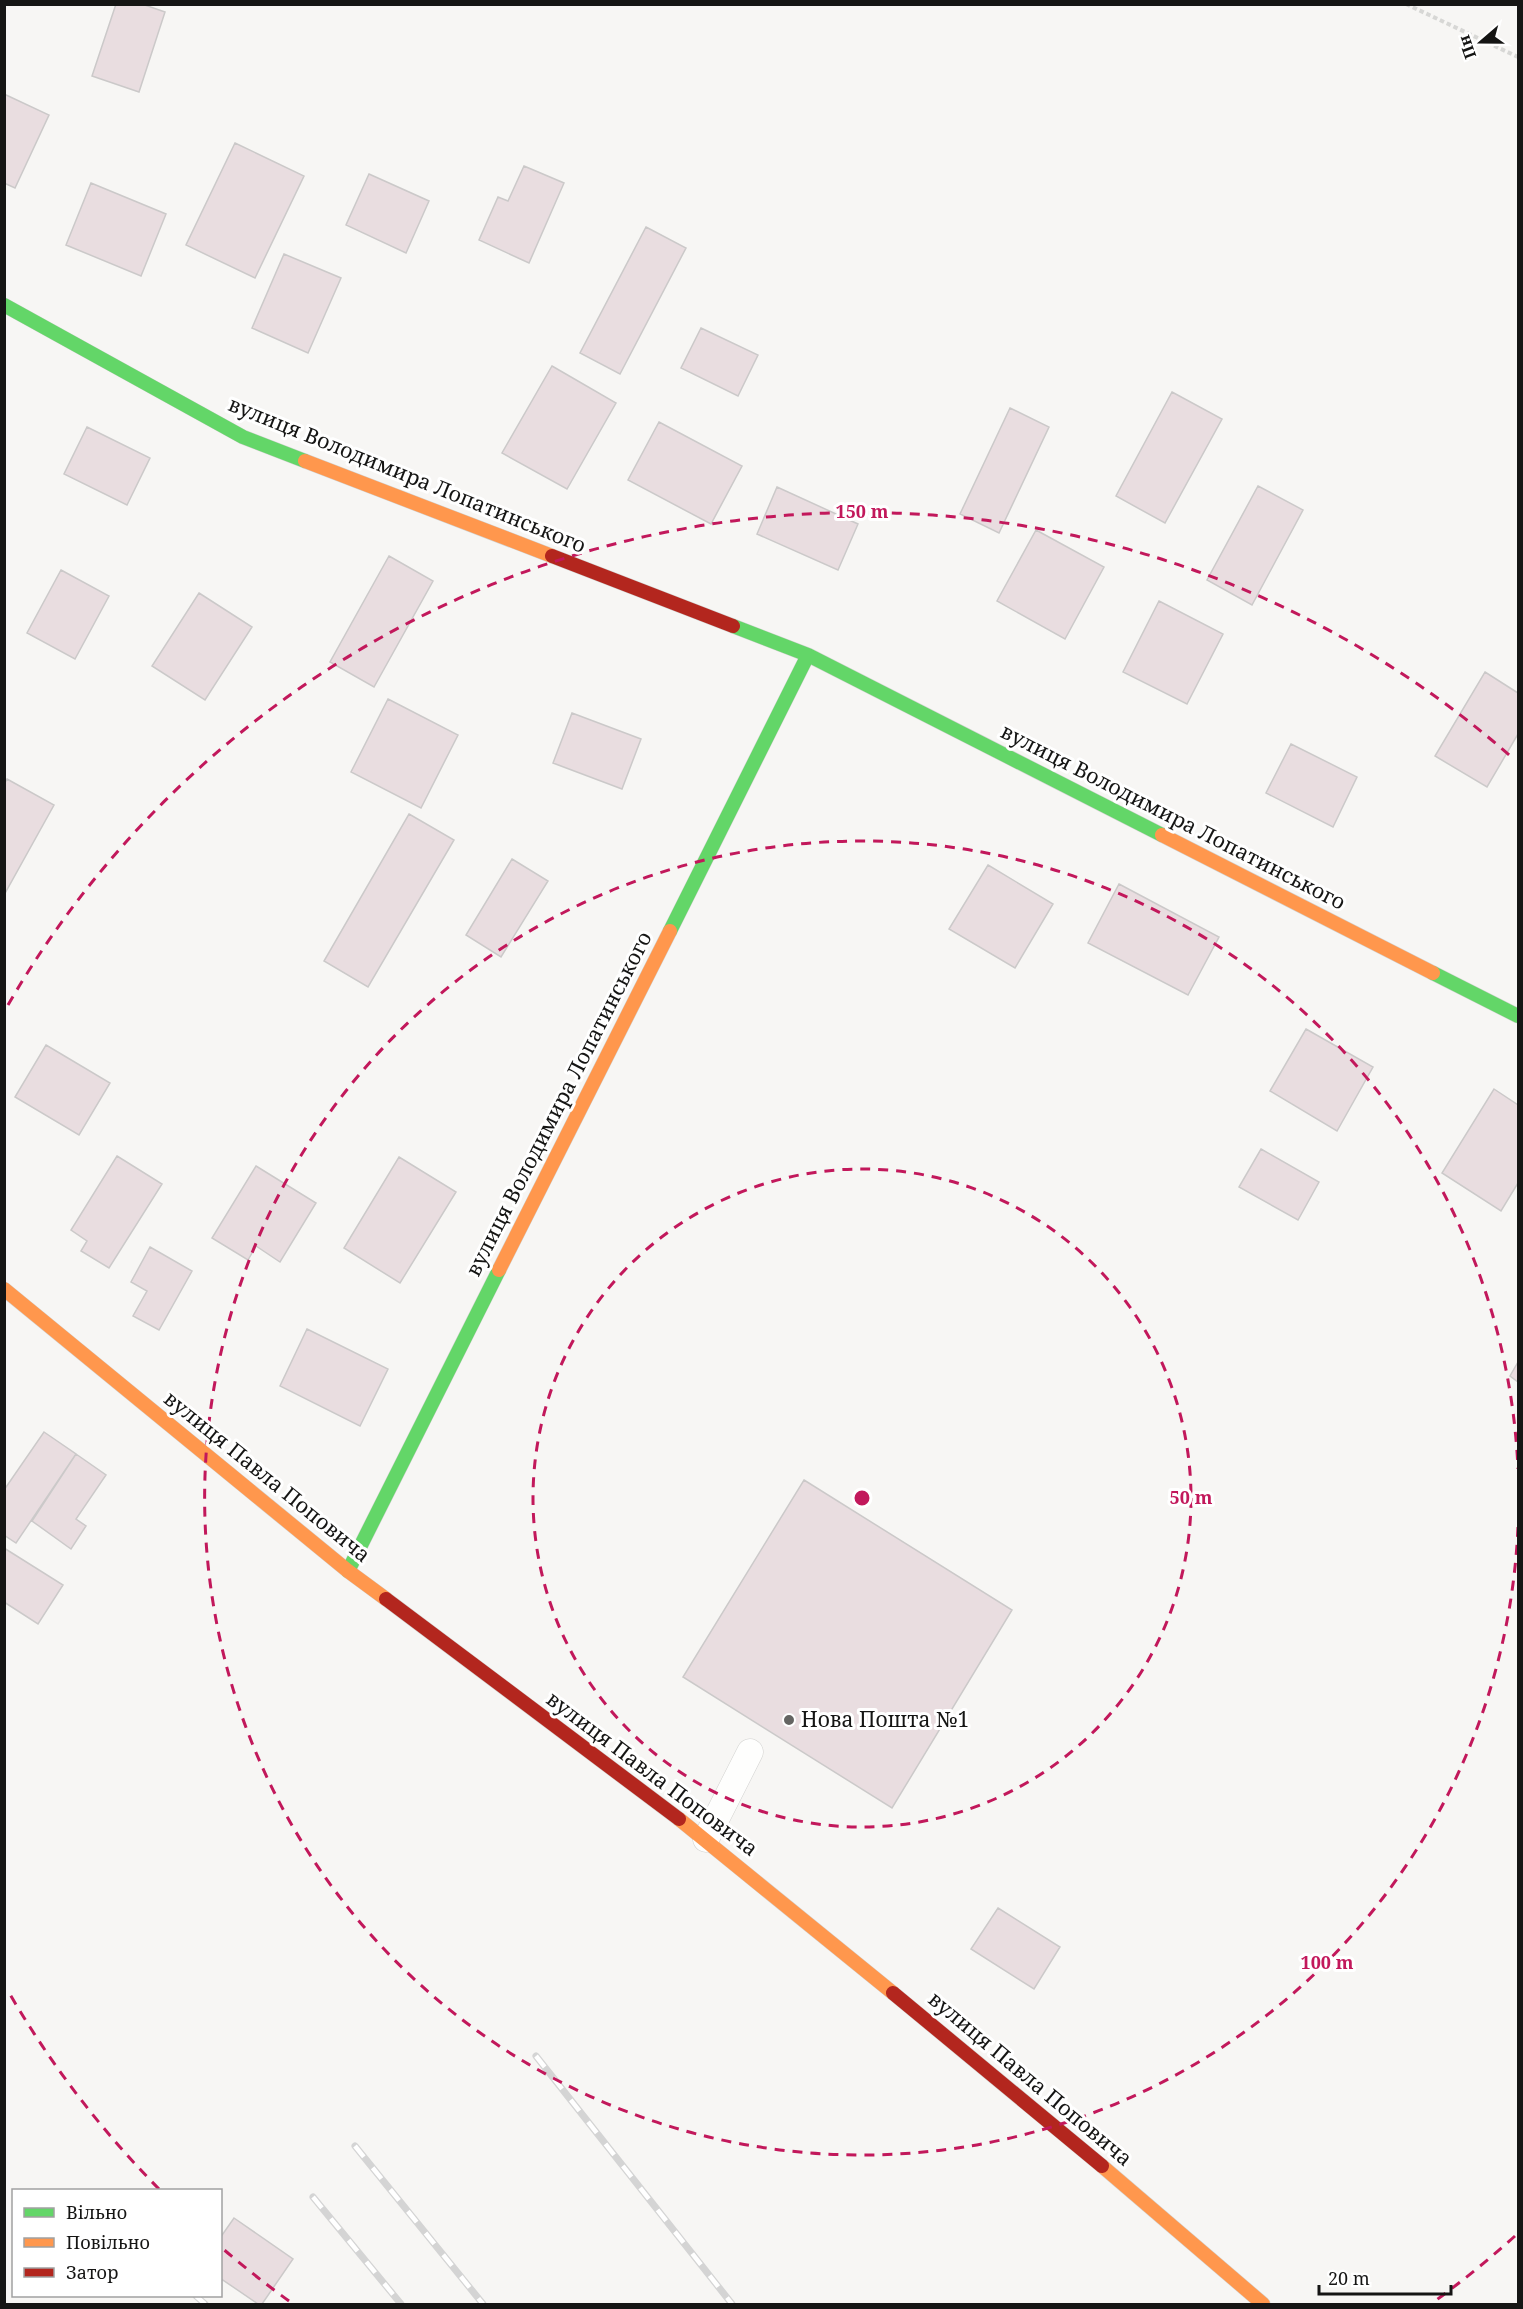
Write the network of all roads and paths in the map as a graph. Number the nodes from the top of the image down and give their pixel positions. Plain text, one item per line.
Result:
1 (1406, 4) edge
2 (1518, 57) edge
3 (4, 304) edge
4 (808, 655) junction
5 (1518, 1017) edge
6 (4, 1289) edge
7 (348, 1571) junction
8 (750, 1752) dead end
9 (706, 1839) junction
10 (1263, 2304) edge

1 - 2 path
3 - 4 street, вулиця Володимира Лопатинського
4 - 5 street, вулиця Володимира Лопатинського
4 - 7 street, вулиця Володимира Лопатинського
6 - 7 street, вулиця Павла Поповича
7 - 9 street, вулиця Павла Поповича
8 - 9 lane
9 - 10 street, вулиця Павла Поповича

